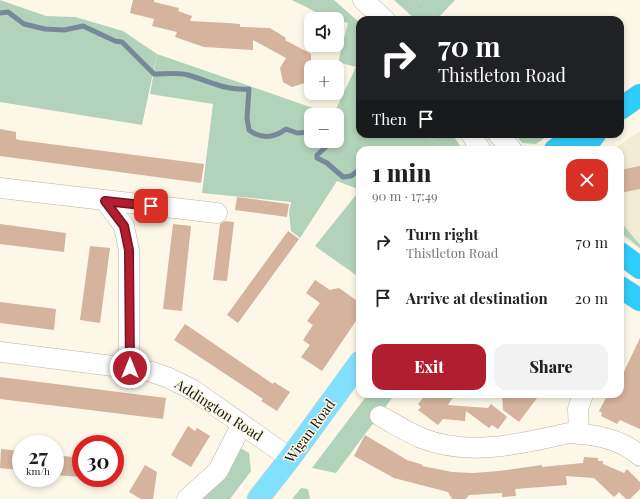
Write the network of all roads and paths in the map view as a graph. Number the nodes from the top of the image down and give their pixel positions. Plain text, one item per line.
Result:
1 (362, 0) edge
2 (380, 16) edge
3 (640, 95) edge
4 (624, 106) edge
5 (502, 138) edge
6 (572, 138) edge
7 (508, 146) edge
8 (561, 146) edge
9 (0, 188) edge
10 (105, 201) junction
11 (217, 213) dead end
12 (624, 256) edge
13 (640, 268) edge
14 (624, 289) edge
15 (640, 300) edge
16 (0, 352) edge
17 (356, 367) edge
18 (130, 368) junction
19 (579, 398) edge
20 (380, 416) dead end
21 (242, 424) junction
22 (579, 434) junction
23 (640, 456) edge
24 (290, 458) junction
25 (187, 499) edge
26 (258, 499) edge

1 - 2 street
3 - 4 highway
5 - 7 street
6 - 8 highway
9 - 10 street
10 - 11 street
10 - 18 street
12 - 13 highway
14 - 15 highway
16 - 18 street, Addington Road
17 - 24 main road, Wigan Road
18 - 21 street, Addington Road
19 - 22 street
20 - 22 street
21 - 24 street, Addington Road
21 - 25 street
22 - 23 street
24 - 26 main road, Wigan Road

